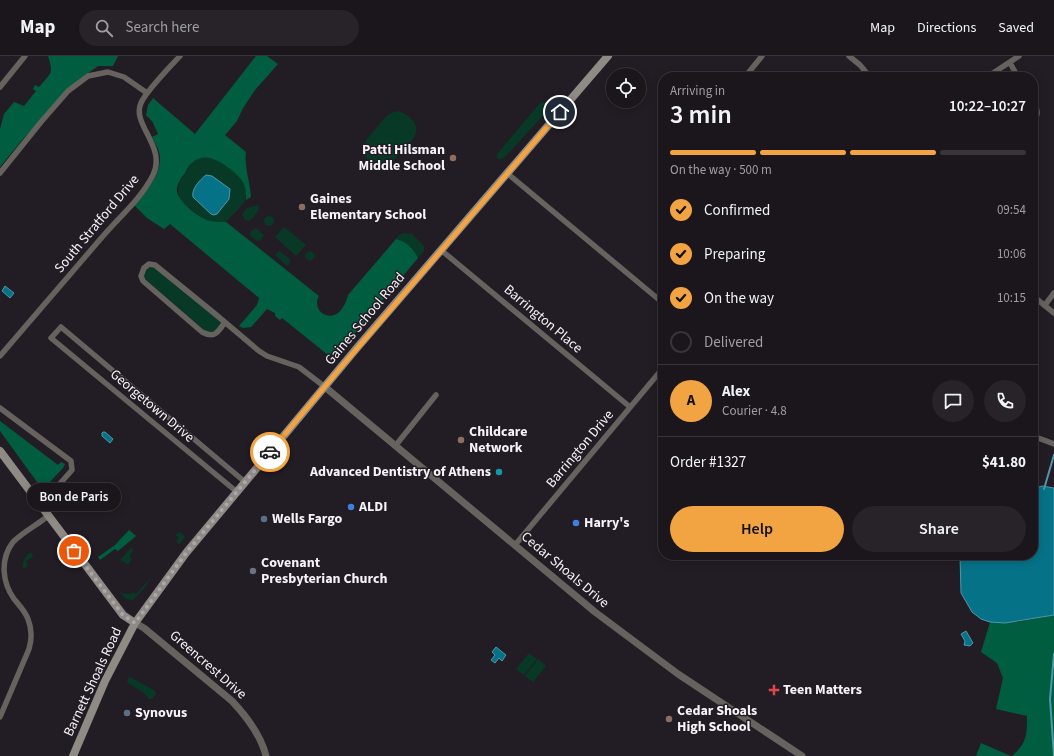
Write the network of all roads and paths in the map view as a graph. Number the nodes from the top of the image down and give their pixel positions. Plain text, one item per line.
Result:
1 (25, 56) edge
2 (180, 56) edge
3 (608, 56) edge
4 (762, 56) edge
5 (849, 56) edge
6 (1019, 56) edge
7 (1010, 63) junction
8 (749, 72) dead end
9 (866, 72) edge
10 (999, 72) edge
11 (1015, 72) edge
12 (0, 86) edge
13 (147, 93) junction
14 (0, 173) edge
15 (507, 173) junction
16 (441, 250) junction
17 (1054, 293) edge
18 (658, 299) edge
19 (1038, 300) edge
20 (1045, 305) junction
21 (1054, 313) edge
22 (225, 322) junction
23 (0, 356) edge
24 (658, 374) edge
25 (325, 387) junction
26 (436, 395) dead end
27 (630, 407) junction
28 (0, 408) edge
29 (1038, 438) edge
30 (1054, 444) edge
31 (396, 445) junction
32 (0, 451) edge
33 (245, 482) junction
34 (237, 492) junction
35 (39, 503) junction
36 (48, 516) junction
37 (515, 545) junction
38 (135, 623) junction
39 (0, 717) edge
40 (72, 756) edge
41 (266, 756) edge
42 (802, 756) edge

1 - 12 street
2 - 13 street, South Stratford Drive
3 - 15 main road, Gaines School Road
4 - 8 street
5 - 9 street
6 - 7 street
7 - 10 street
7 - 11 street
13 - 14 street
13 - 23 street, South Stratford Drive
15 - 16 main road, Gaines School Road
15 - 18 street
16 - 25 main road, Gaines School Road
16 - 27 street, Barrington Place
17 - 20 street
19 - 20 street
20 - 21 street
22 - 22 street
22 - 25 street
24 - 27 street, Barrington Drive
25 - 31 street, Cedar Shoals Drive
25 - 33 main road, Gaines School Road
26 - 31 street
27 - 37 street, Barrington Drive
28 - 35 street
29 - 30 street
31 - 37 street, Cedar Shoals Drive
32 - 35 main road, Barnett Shoals Road
33 - 34 main road, Gaines School Road
33 - 34 street, Georgetown Drive
34 - 38 main road, Gaines School Road
35 - 36 main road, Barnett Shoals Road
36 - 38 main road, Barnett Shoals Road
36 - 39 street
37 - 42 street, Cedar Shoals Drive
38 - 40 main road, Barnett Shoals Road
38 - 41 street, Greencrest Drive

